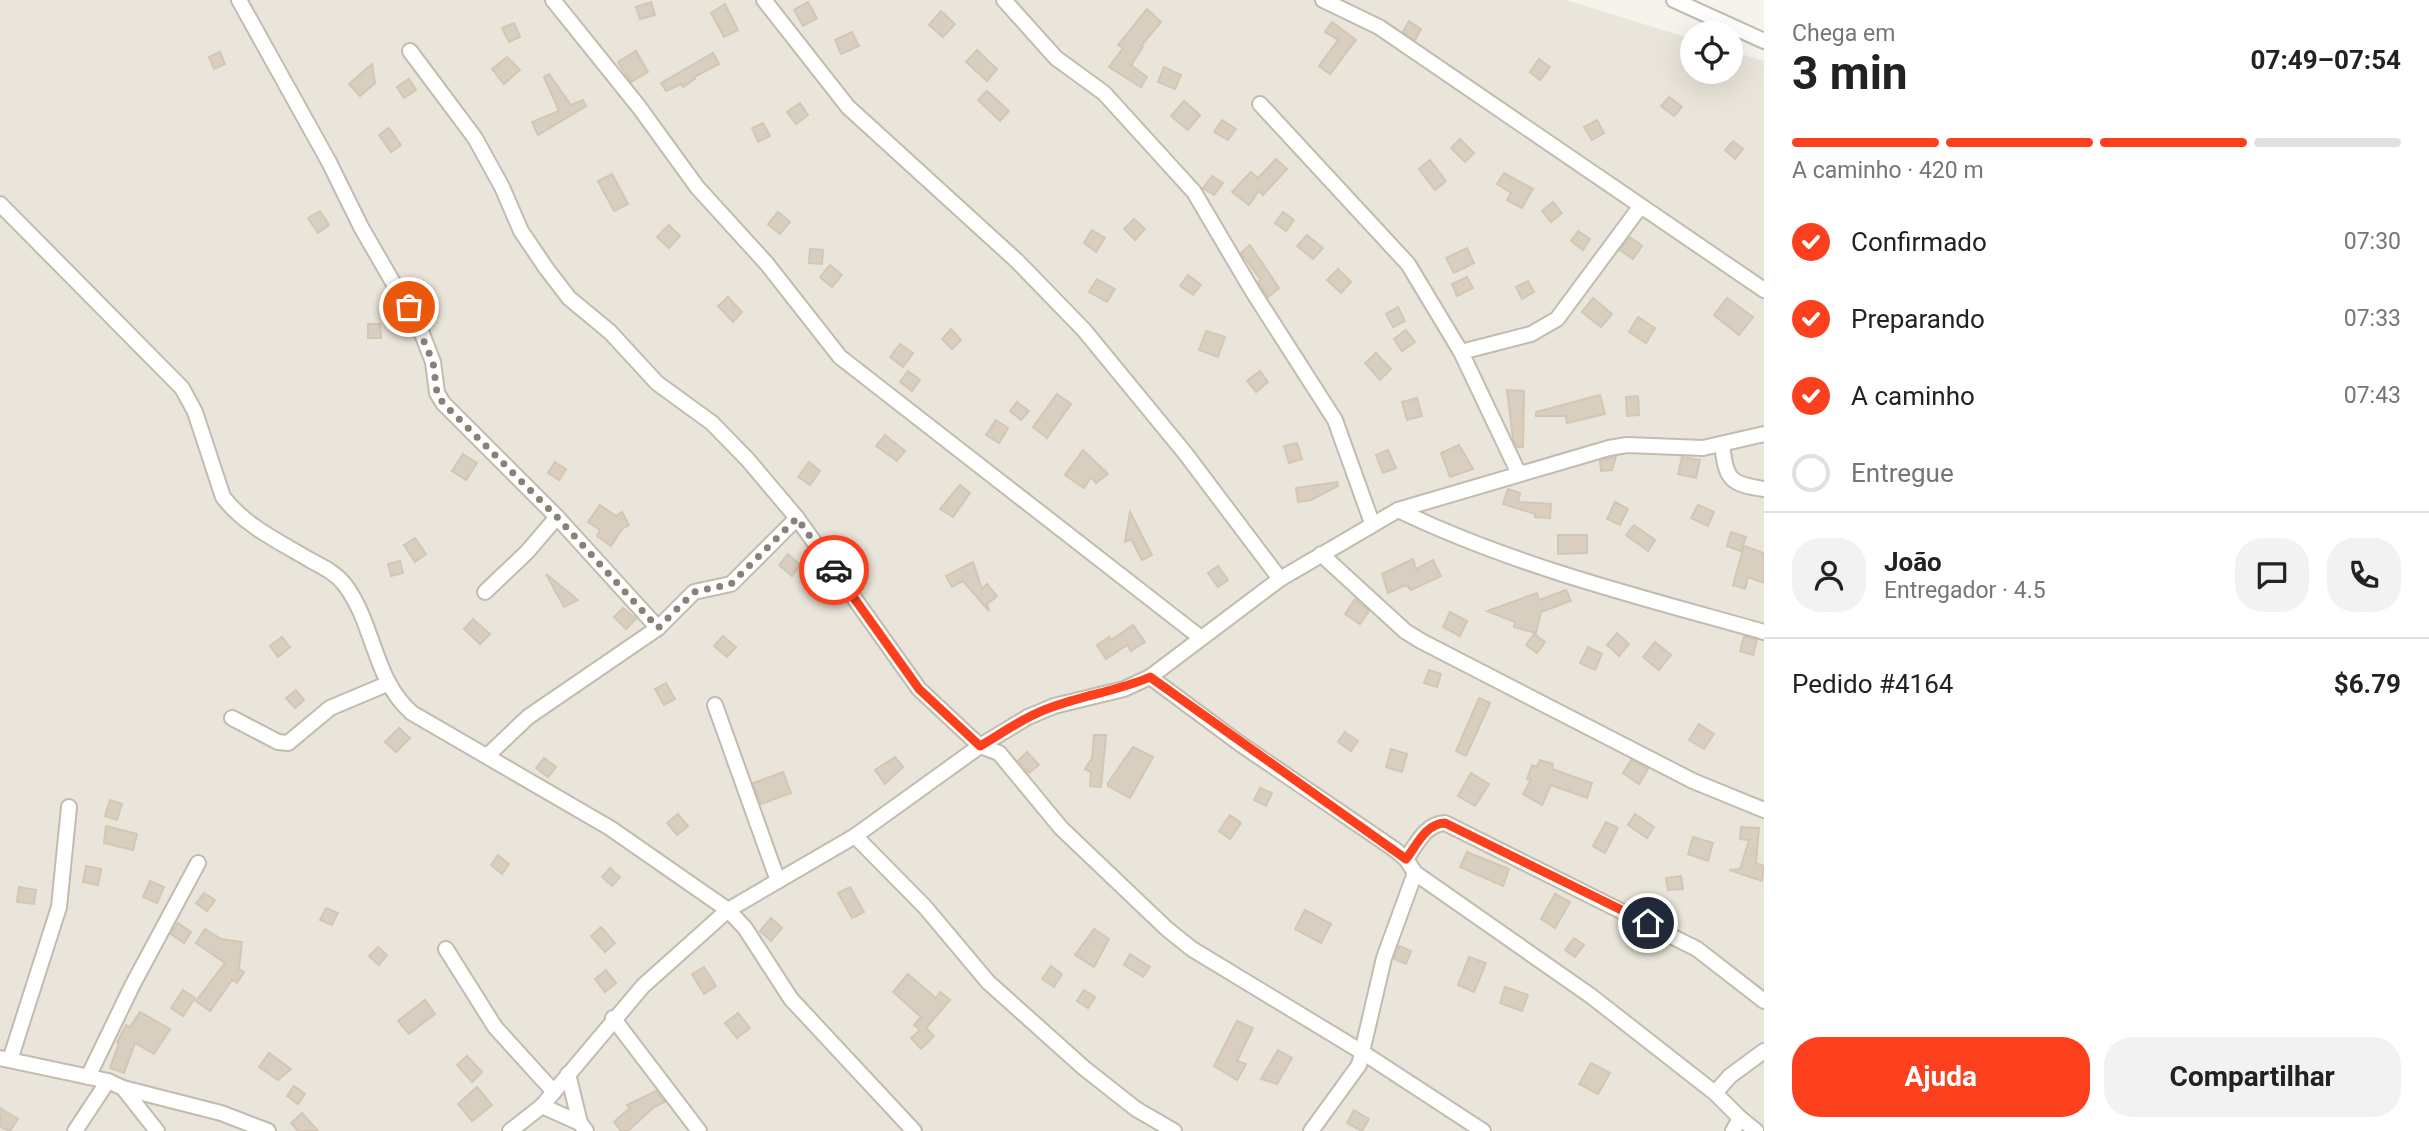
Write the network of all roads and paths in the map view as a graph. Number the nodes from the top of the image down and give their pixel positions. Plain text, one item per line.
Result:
1 (239, 0) edge
2 (553, 0) edge
3 (764, 0) edge
4 (1004, 0) edge
5 (1323, 0) edge
6 (1674, 0) edge
7 (1764, 41) edge
8 (411, 51) dead end
9 (1260, 104) dead end
10 (0, 204) edge
11 (1640, 207) junction
12 (1764, 290) edge
13 (1461, 352) junction
14 (1764, 434) edge
15 (1722, 444) junction
16 (1519, 474) junction
17 (1764, 489) edge
18 (1398, 510) junction
19 (557, 517) junction
20 (797, 518) junction
21 (1372, 523) junction
22 (1321, 554) junction
23 (1280, 579) junction
24 (485, 592) dead end
25 (658, 628) junction
26 (1764, 632) edge
27 (1201, 638) junction
28 (1150, 677) junction
29 (387, 684) junction
30 (715, 705) dead end
31 (232, 718) dead end
32 (980, 746) junction
33 (487, 755) junction
34 (69, 807) dead end
35 (1764, 810) edge
36 (855, 836) junction
37 (1406, 859) junction
38 (198, 863) dead end
39 (1415, 873) junction
40 (778, 881) junction
41 (728, 910) junction
42 (446, 948) dead end
43 (1764, 1001) edge
44 (613, 1018) junction
45 (1764, 1051) edge
46 (1362, 1052) junction
47 (5, 1059) edge
48 (568, 1074) junction
49 (88, 1077) junction
50 (108, 1081) junction
51 (123, 1088) junction
52 (554, 1092) junction
53 (1715, 1093) junction
54 (542, 1106) junction
55 (1737, 1125) edge
56 (583, 1127) edge
57 (75, 1131) edge
58 (157, 1131) edge
59 (268, 1131) edge
60 (510, 1131) edge
61 (699, 1131) edge
62 (914, 1131) edge
63 (1174, 1131) edge
64 (1311, 1131) edge
65 (1483, 1131) edge
66 (1756, 1131) edge

1 - 19 street
2 - 27 street
3 - 23 street
4 - 21 street
5 - 11 street
6 - 7 street
8 - 20 street
9 - 13 street
10 - 29 street
11 - 12 street
11 - 13 street
13 - 16 street
14 - 15 street
15 - 16 street
15 - 17 street
16 - 18 street
18 - 21 street
18 - 26 street
19 - 24 street
19 - 25 street
20 - 25 street
20 - 32 street
21 - 22 street
22 - 23 street
22 - 35 street
23 - 27 street
25 - 33 street
27 - 28 street
28 - 32 street
28 - 37 street
29 - 31 street
29 - 33 street
30 - 40 street
32 - 36 street
32 - 46 street
33 - 41 street
34 - 47 street
36 - 40 street
36 - 63 street
37 - 39 street
37 - 43 street
38 - 49 street
39 - 46 street
39 - 53 street
40 - 41 street
41 - 44 street
41 - 62 street
42 - 52 street
44 - 48 street
44 - 61 street
45 - 53 street
46 - 64 street
46 - 65 street
47 - 49 street
48 - 52 street
48 - 56 street
49 - 50 street
50 - 51 street
50 - 57 street
51 - 58 street
51 - 59 street
52 - 54 street
53 - 55 street
54 - 56 street
54 - 60 street
55 - 66 street

